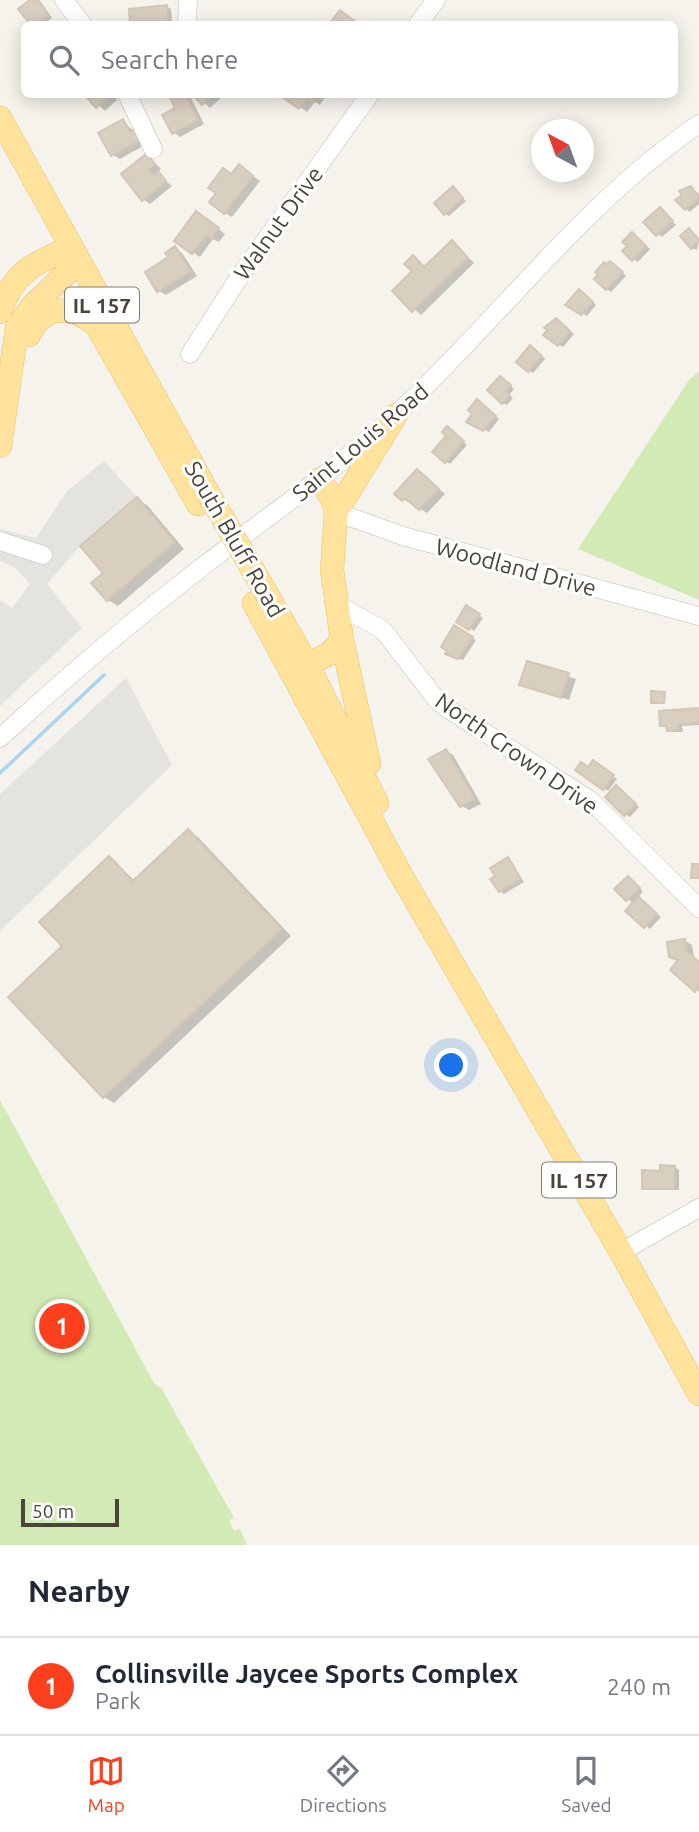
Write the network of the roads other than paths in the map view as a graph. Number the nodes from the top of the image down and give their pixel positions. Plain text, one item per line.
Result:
1 (64, 0) edge
2 (188, 0) edge
3 (436, 0) edge
4 (80, 21) edge
5 (187, 21) edge
6 (420, 21) edge
7 (129, 98) edge
8 (366, 98) edge
9 (0, 118) edge
10 (699, 124) edge
11 (0, 149) edge
12 (153, 149) dead end
13 (70, 260) junction
14 (0, 312) edge
15 (95, 324) junction
16 (190, 354) dead end
17 (396, 415) junction
18 (1, 438) edge
19 (320, 479) junction
20 (202, 497) junction
21 (336, 512) junction
22 (0, 541) edge
23 (43, 555) dead end
24 (334, 603) junction
25 (699, 616) edge
26 (342, 640) junction
27 (300, 668) junction
28 (3, 728) edge
29 (383, 813) junction
30 (699, 908) edge
31 (456, 967) junction
32 (699, 1208) edge
33 (621, 1252) junction
34 (699, 1394) edge

1 - 4 street
2 - 5 street
3 - 6 street
7 - 12 street
8 - 16 street, Walnut Drive
9 - 13 main road, South Bluff Road / IL 157
10 - 17 street, Saint Louis Road
11 - 13 main road, South Bluff Road / IL 157
13 - 14 main road
13 - 15 main road, South Bluff Road / IL 157
13 - 18 main road
13 - 20 main road, South Bluff Road / IL 157
15 - 18 main road
15 - 20 main road, South Bluff Road / IL 157
17 - 19 street, Saint Louis Road
17 - 21 main road
19 - 21 main road
19 - 28 street, Saint Louis Road
20 - 27 main road, South Bluff Road / IL 157, bridge
21 - 24 main road
21 - 25 street, Woodland Drive
22 - 23 street
24 - 26 main road
24 - 30 street, North Crown Drive
26 - 27 main road
26 - 29 main road
27 - 29 main road, South Bluff Road / IL 157
27 - 31 main road, South Bluff Road / IL 157
29 - 31 main road, South Bluff Road / IL 157
31 - 33 main road, South Bluff Road / IL 157
32 - 33 street
33 - 34 main road, South Bluff Road / IL 157

